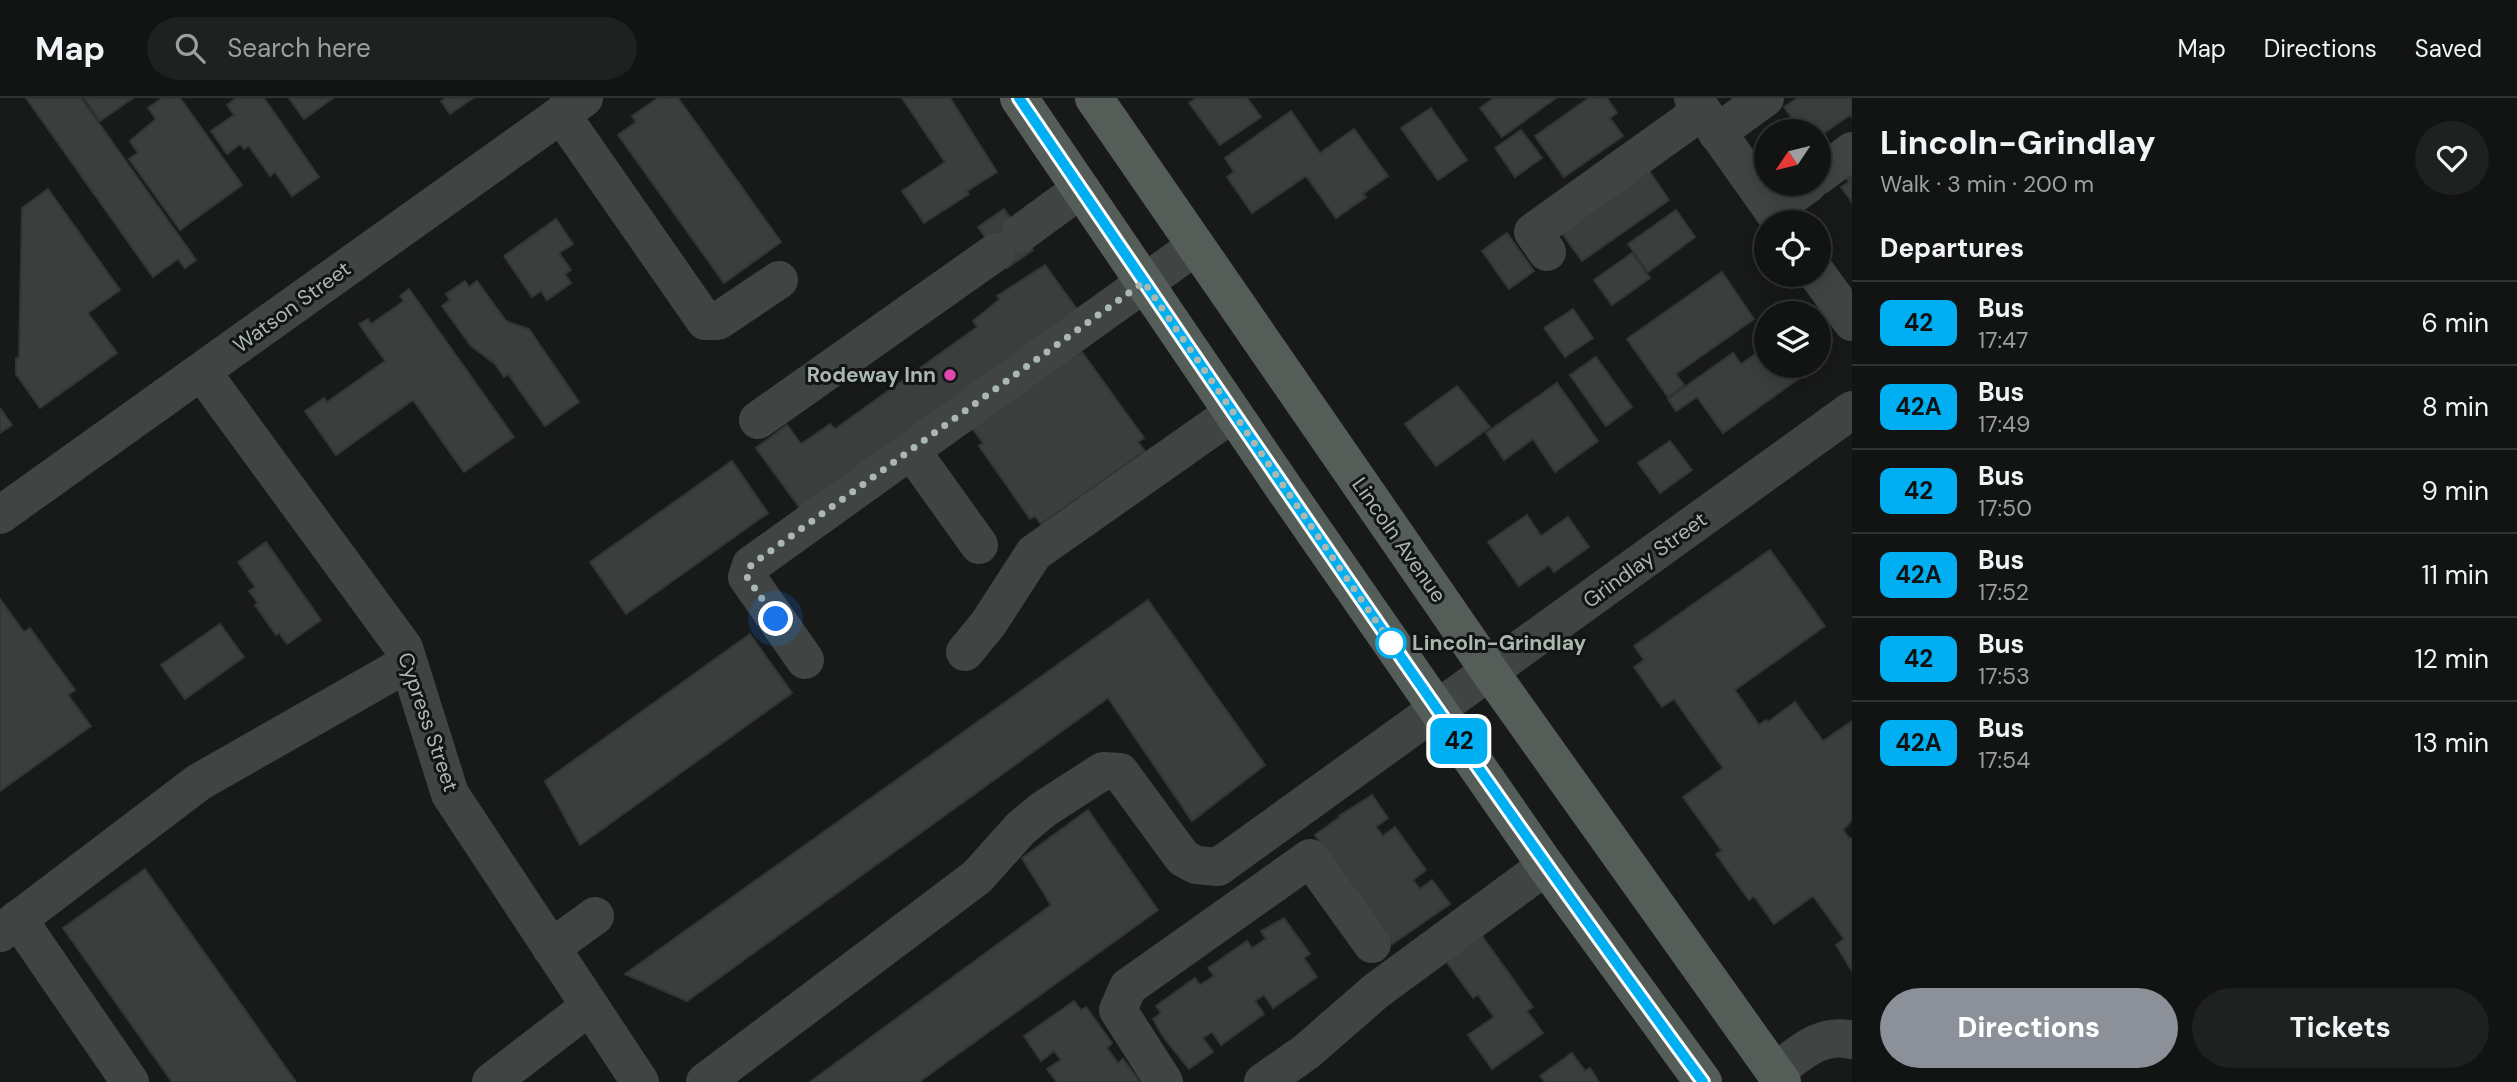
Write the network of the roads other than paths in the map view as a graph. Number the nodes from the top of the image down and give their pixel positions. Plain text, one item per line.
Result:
1 (1019, 98) edge
2 (1094, 98) edge
3 (1765, 98) edge
4 (572, 106) edge
5 (1704, 114) edge
6 (1852, 152) edge
7 (1831, 167) edge
8 (1081, 189) junction
9 (1796, 196) edge
10 (1772, 210) edge
11 (1782, 210) edge
12 (1196, 246) junction
13 (1547, 252) dead end
14 (779, 280) dead end
15 (1144, 282) junction
16 (1827, 287) edge
17 (1852, 322) edge
18 (202, 372) junction
19 (1852, 410) edge
20 (1233, 413) junction
21 (758, 420) dead end
22 (911, 450) junction
23 (0, 515) edge
24 (979, 545) dead end
25 (965, 652) dead end
26 (805, 660) dead end
27 (408, 663) junction
28 (1490, 672) junction
29 (1437, 709) junction
30 (1285, 820) junction
31 (1310, 858) junction
32 (1546, 866) junction
33 (595, 916) dead end
34 (9, 926) edge
35 (1372, 944) dead end
36 (551, 948) junction
37 (590, 1006) junction
38 (1852, 1040) edge
39 (1779, 1077) edge
40 (130, 1082) edge
41 (491, 1082) edge
42 (640, 1082) edge
43 (705, 1082) edge
44 (1164, 1082) edge
45 (1263, 1082) edge
46 (1703, 1082) edge

1 - 8 main road
2 - 12 main road, Lincoln Avenue
3 - 5 street
4 - 14 street
4 - 18 street, Watson Street
5 - 10 street
5 - 13 street
6 - 7 street
8 - 15 main road
8 - 21 street
9 - 11 street
12 - 15 street
12 - 28 main road, Lincoln Avenue
15 - 20 main road
15 - 22 street
16 - 17 street
18 - 23 street, Watson Street
18 - 27 street, Cypress Street
19 - 28 street, Grindlay Street
20 - 25 street
20 - 29 main road
22 - 24 street
22 - 26 street
27 - 34 street
27 - 36 street, Cypress Street
28 - 29 street, Grindlay Street
28 - 39 main road, Lincoln Avenue
29 - 30 street, Grindlay Street
29 - 32 main road
30 - 31 street
30 - 43 street, Grindlay Street
31 - 35 street
31 - 44 street
32 - 45 street
32 - 46 main road
33 - 36 street
34 - 40 street
36 - 37 street, Cypress Street
37 - 41 street
37 - 42 street, Cypress Street
38 - 39 street

